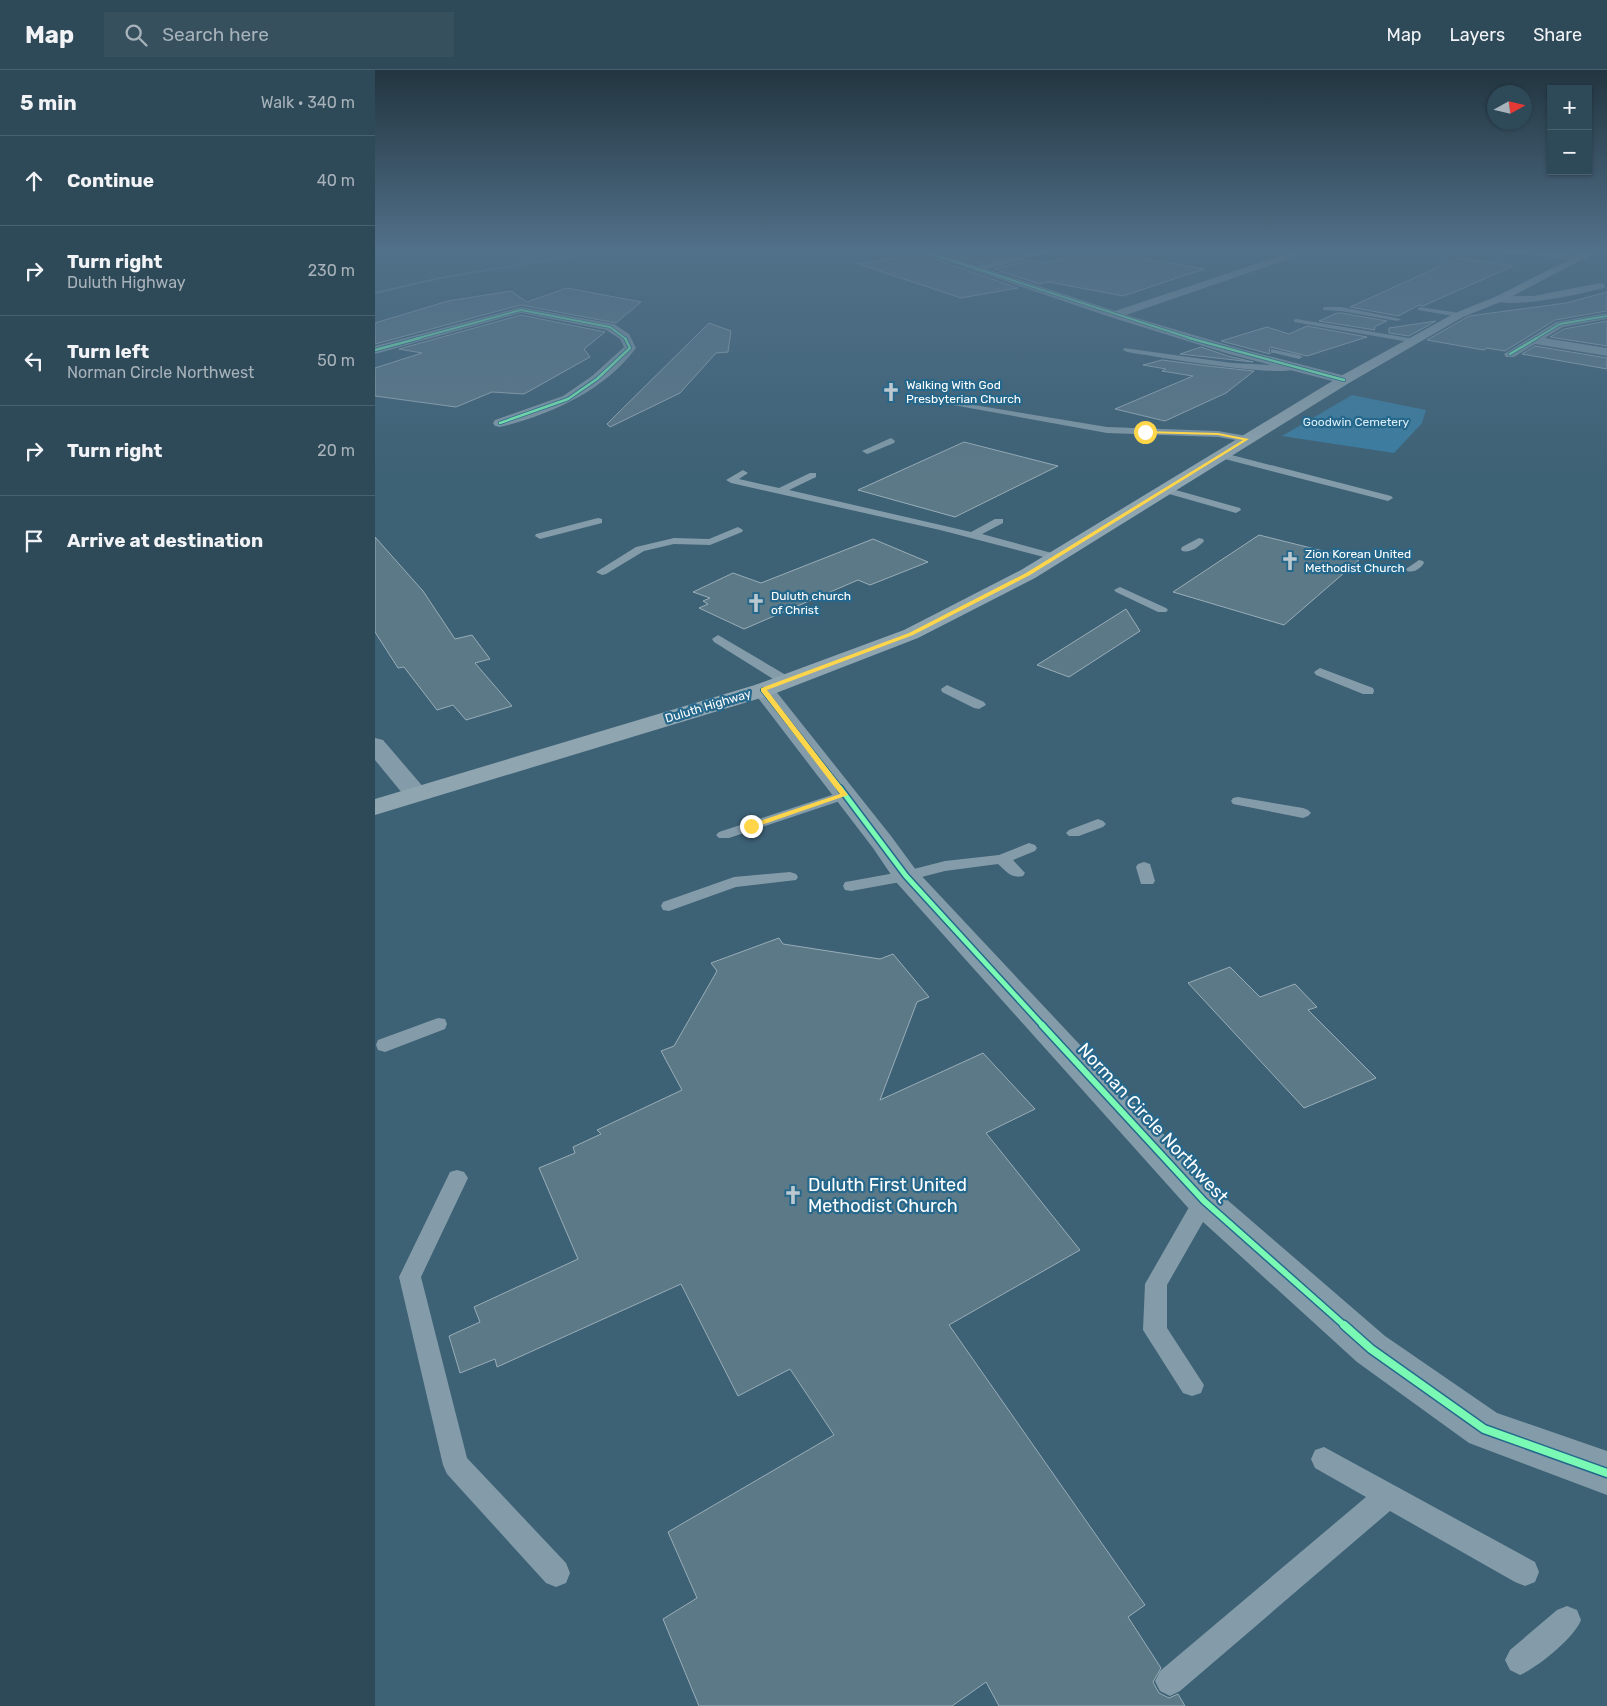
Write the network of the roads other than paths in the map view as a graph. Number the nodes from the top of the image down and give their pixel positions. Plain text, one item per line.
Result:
1 (472, 323) edge
2 (587, 323) edge
3 (1142, 323) edge
4 (1310, 323) edge
5 (1445, 323) edge
6 (1565, 323) edge
7 (1561, 324) junction
8 (1598, 330) dead end
9 (1533, 340) junction
10 (1415, 341) junction
11 (375, 350) edge
12 (1127, 350) dead end
13 (1273, 350) dead end
14 (1607, 352) edge
15 (1286, 354) junction
16 (1510, 354) dead end
17 (1263, 360) junction
18 (1297, 363) junction
19 (1344, 380) junction
20 (953, 403) dead end
21 (500, 423) dead end
22 (1247, 439) junction
23 (891, 441) dead end
24 (867, 451) dead end
25 (1220, 455) junction
26 (743, 473) dead end
27 (813, 475) dead end
28 (1165, 490) junction
29 (780, 491) junction
30 (1388, 498) dead end
31 (1239, 514) dead end
32 (598, 521) dead end
33 (999, 521) dead end
34 (738, 530) dead end
35 (973, 535) junction
36 (541, 536) dead end
37 (1199, 541) dead end
38 (1186, 549) dead end
39 (1055, 557) junction
40 (603, 572) dead end
41 (1121, 590) dead end
42 (1162, 610) dead end
43 (718, 638) dead end
44 (1320, 672) dead end
45 (774, 686) junction
46 (947, 690) dead end
47 (1368, 691) dead end
48 (979, 704) dead end
49 (375, 745) edge
50 (416, 794) junction
51 (844, 795) junction
52 (1238, 801) dead end
53 (375, 807) edge
54 (1303, 813) dead end
55 (1098, 824) dead end
56 (1074, 832) dead end
57 (725, 835) dead end
58 (1029, 848) dead end
59 (1002, 859) junction
60 (1017, 873) dead end
61 (906, 876) junction
62 (790, 877) dead end
63 (851, 886) dead end
64 (669, 906) dead end
65 (438, 1024) dead end
66 (385, 1045) dead end
67 (457, 1178) dead end
68 (1204, 1202) junction
69 (1192, 1385) dead end
70 (1324, 1459) dead end
71 (1607, 1473) edge
72 (1388, 1495) junction
73 (1525, 1572) dead end
74 (555, 1573) dead end
75 (1567, 1620) dead end
76 (1520, 1660) dead end
77 (1170, 1681) dead end

1 - 11 street
2 - 21 street
3 - 17 street
4 - 10 lane
5 - 10 main road, Duluth Highway
6 - 7 street
7 - 8 street
7 - 9 street
9 - 14 street
9 - 16 street
10 - 19 main road, Duluth Highway
12 - 18 lane
13 - 15 lane
15 - 17 lane
15 - 18 lane
17 - 18 street
18 - 19 street
19 - 22 main road, Duluth Highway
20 - 22 lane
22 - 25 main road, Duluth Highway
23 - 24 lane
25 - 28 main road, Duluth Highway
25 - 30 lane
26 - 29 lane
27 - 29 lane
28 - 31 lane
28 - 39 main road, Duluth Highway
29 - 35 lane
32 - 36 lane
33 - 35 lane
34 - 40 lane
35 - 39 lane
37 - 38 lane
39 - 45 main road, Duluth Highway
41 - 42 lane
43 - 45 lane
44 - 47 lane
45 - 50 main road, Duluth Highway
45 - 51 street, Norman Circle Northwest
46 - 48 lane
49 - 50 street
50 - 53 main road, Duluth Highway
51 - 57 lane
51 - 61 street, Norman Circle Northwest
52 - 54 lane
55 - 56 lane
58 - 59 lane
59 - 60 lane
59 - 61 lane
61 - 63 lane
61 - 68 street, Norman Circle Northwest
62 - 64 lane
65 - 66 lane
67 - 74 lane
68 - 69 lane
68 - 71 street, Norman Circle Northwest
70 - 72 lane
72 - 73 lane
72 - 77 lane
75 - 76 lane

